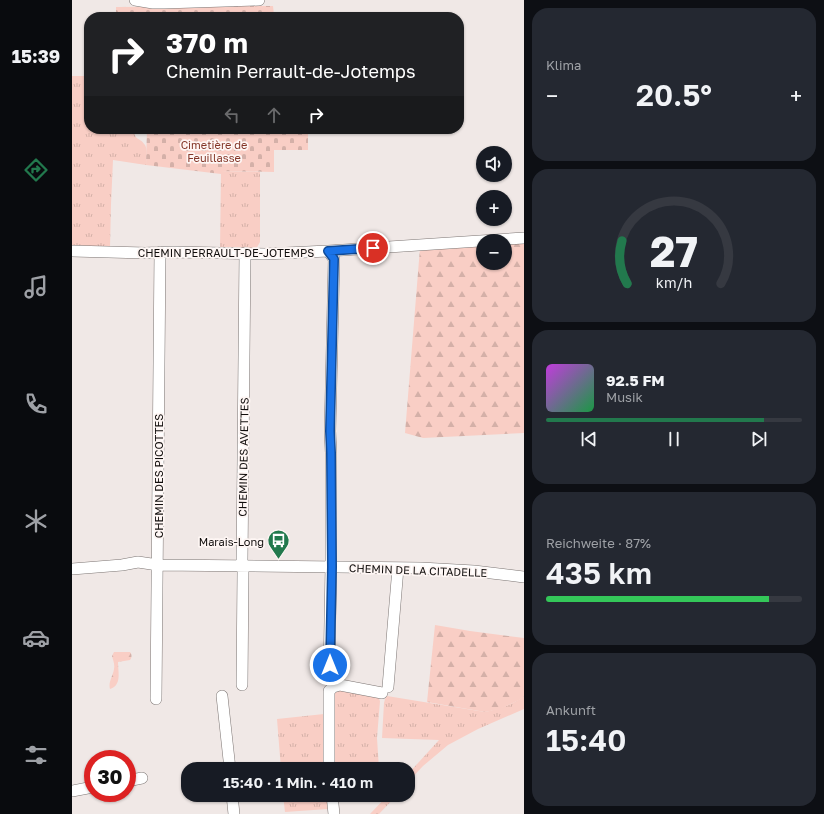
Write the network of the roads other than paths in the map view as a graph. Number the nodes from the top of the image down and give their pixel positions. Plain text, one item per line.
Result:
1 (135, 0) edge
2 (259, 0) edge
3 (524, 238) edge
4 (72, 251) edge
5 (328, 251) junction
6 (160, 252) junction
7 (245, 254) junction
8 (158, 565) junction
9 (243, 566) junction
10 (332, 567) junction
11 (398, 568) junction
12 (72, 569) edge
13 (524, 577) edge
14 (329, 676) dead end
15 (242, 685) dead end
16 (222, 696) dead end
17 (156, 699) dead end
18 (229, 762) edge
19 (329, 762) edge
20 (142, 778) dead end
21 (136, 779) edge
22 (84, 789) edge
23 (72, 791) edge
24 (233, 802) edge
25 (333, 802) edge
26 (234, 814) edge
27 (334, 814) edge

1 - 2 street
3 - 5 street, CHEMIN PERRAULT-DE-JOTEMPS
4 - 6 street, CHEMIN PERRAULT-DE-JOTEMPS
5 - 7 street, CHEMIN PERRAULT-DE-JOTEMPS
5 - 10 street
6 - 7 street, CHEMIN PERRAULT-DE-JOTEMPS
6 - 8 street, CHEMIN DES PICOTTES
7 - 9 street, CHEMIN DES AVETTES
8 - 9 street, CHEMIN DE LA CITADELLE
8 - 12 street, CHEMIN DE LA CITADELLE
8 - 17 street, CHEMIN DES PICOTTES
9 - 10 street, CHEMIN DE LA CITADELLE
9 - 15 street, CHEMIN DES AVETTES
10 - 11 street, CHEMIN DE LA CITADELLE
10 - 14 street
11 - 13 street, CHEMIN DE LA CITADELLE
11 - 19 street
16 - 18 street
20 - 21 street
22 - 23 street
24 - 26 street
25 - 27 street

